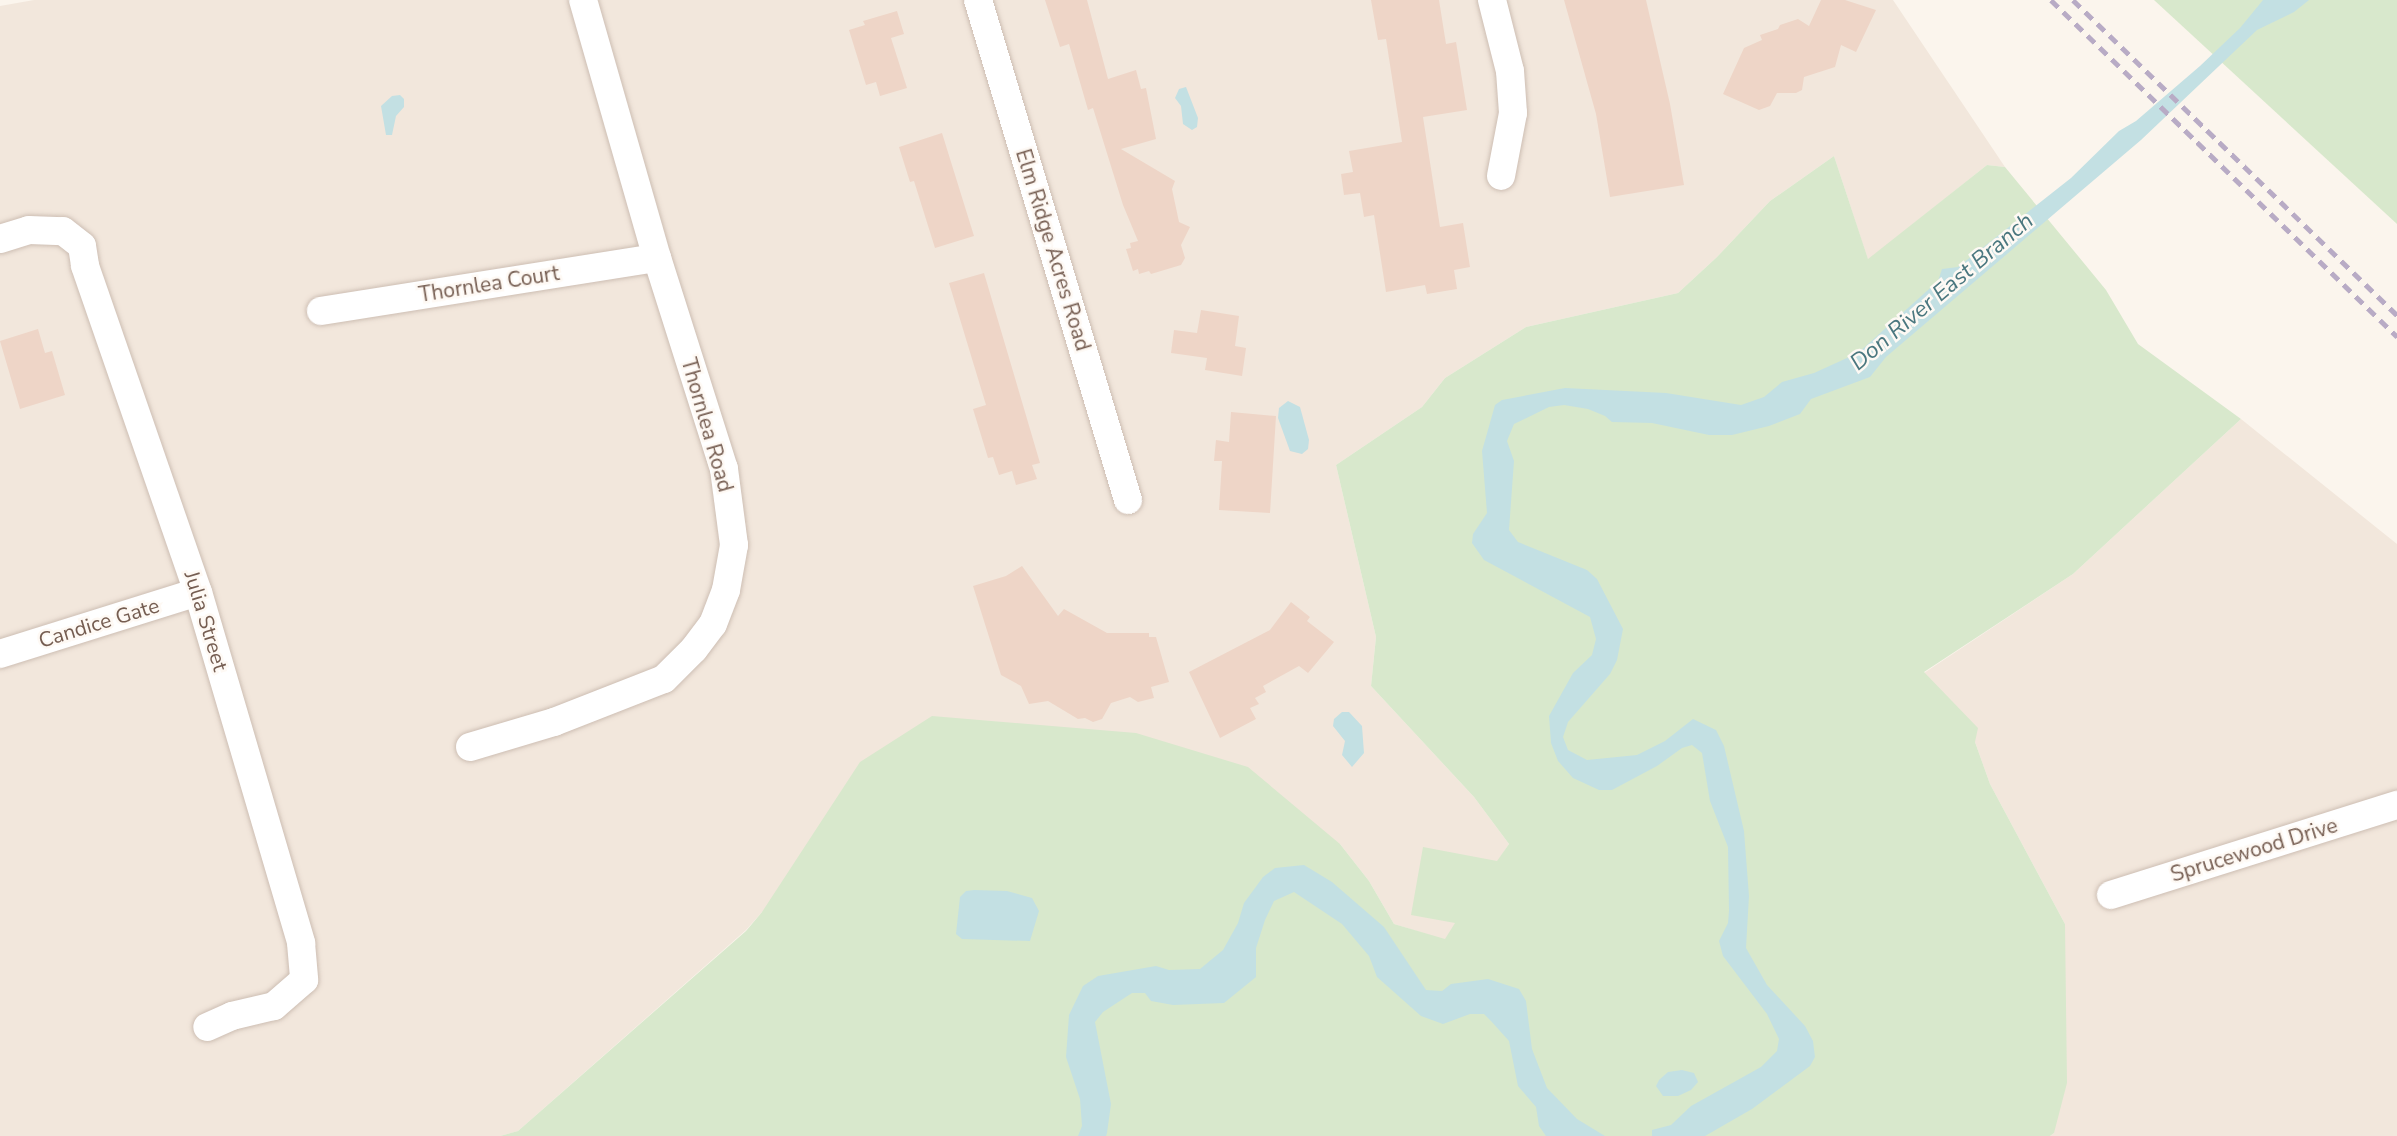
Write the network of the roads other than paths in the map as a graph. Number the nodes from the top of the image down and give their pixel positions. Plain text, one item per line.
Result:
1 (583, 0) edge
2 (978, 0) edge
3 (1492, 0) edge
4 (1501, 176) dead end
5 (0, 239) edge
6 (657, 258) junction
7 (321, 311) dead end
8 (1128, 500) dead end
9 (198, 592) junction
10 (0, 654) edge
11 (470, 747) dead end
12 (2397, 805) edge
13 (2111, 895) dead end
14 (207, 1027) dead end

1 - 6 street, Thornlea Road
2 - 8 street, Elm Ridge Acres Road
3 - 4 street
5 - 9 street, Julia Street
6 - 7 street, Thornlea Court
6 - 11 street, Thornlea Road
9 - 10 street, Candice Gate
9 - 14 street, Julia Street
12 - 13 street, Sprucewood Drive

